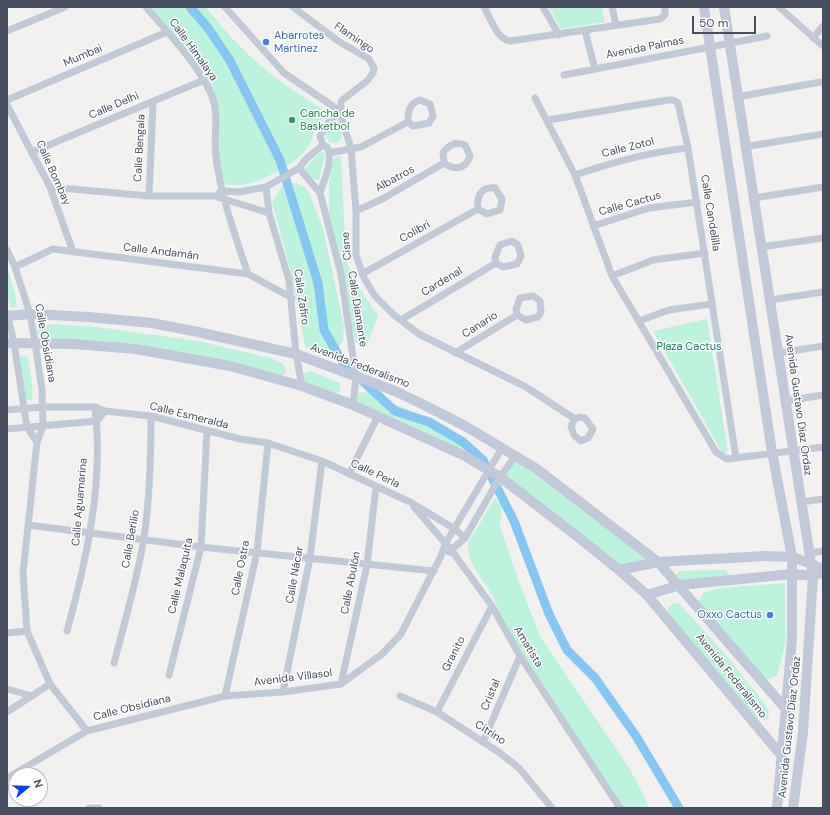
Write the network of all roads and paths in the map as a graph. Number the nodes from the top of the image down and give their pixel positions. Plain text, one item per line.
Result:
1 (66, 7) edge
2 (146, 7) edge
3 (225, 7) edge
4 (293, 7) edge
5 (484, 7) edge
6 (544, 7) edge
7 (612, 7) edge
8 (665, 7) edge
9 (704, 7) edge
10 (724, 7) edge
11 (779, 7) edge
12 (616, 26) junction
13 (823, 26) edge
14 (7, 31) edge
15 (585, 31) junction
16 (167, 32) junction
17 (559, 35) junction
18 (767, 36) dead end
19 (813, 38) junction
20 (729, 43) junction
21 (711, 46) junction
22 (823, 46) edge
23 (595, 69) junction
24 (564, 75) dead end
25 (204, 80) junction
26 (821, 82) dead end
27 (736, 97) junction
28 (535, 98) dead end
29 (7, 100) edge
30 (153, 102) junction
31 (7, 106) edge
32 (340, 111) junction
33 (548, 120) junction
34 (408, 122) dead end
35 (823, 134) edge
36 (323, 145) junction
37 (744, 146) junction
38 (351, 148) junction
39 (688, 148) junction
40 (32, 152) junction
41 (329, 154) junction
42 (444, 163) dead end
43 (299, 168) junction
44 (575, 175) junction
45 (50, 187) junction
46 (266, 187) junction
47 (823, 187) edge
48 (222, 191) junction
49 (320, 193) junction
50 (149, 196) junction
51 (214, 196) junction
52 (754, 198) junction
53 (223, 200) junction
54 (697, 202) junction
55 (478, 209) dead end
56 (356, 211) junction
57 (269, 213) junction
58 (593, 226) junction
59 (823, 238) edge
60 (761, 247) junction
61 (7, 251) edge
62 (73, 252) junction
63 (705, 253) junction
64 (496, 263) dead end
65 (14, 267) junction
66 (248, 274) junction
67 (362, 274) junction
68 (612, 276) junction
69 (823, 292) edge
70 (292, 298) junction
71 (770, 300) junction
72 (711, 304) junction
73 (30, 314) junction
74 (7, 315) edge
75 (516, 315) dead end
76 (401, 320) junction
77 (639, 321) junction
78 (35, 342) junction
79 (11, 343) edge
80 (823, 346) edge
81 (455, 353) junction
82 (779, 353) junction
83 (296, 354) junction
84 (356, 378) junction
85 (302, 386) junction
86 (823, 395) edge
87 (786, 401) junction
88 (353, 405) junction
89 (42, 407) junction
90 (95, 407) junction
91 (23, 408) junction
92 (7, 410) edge
93 (105, 411) junction
94 (151, 416) junction
95 (378, 416) junction
96 (575, 419) dead end
97 (97, 422) junction
98 (43, 426) junction
99 (27, 427) junction
100 (7, 429) edge
101 (207, 431) junction
102 (37, 442) junction
103 (268, 443) junction
104 (823, 447) edge
105 (502, 448) junction
106 (793, 451) junction
107 (772, 452) junction
108 (516, 456) junction
109 (736, 458) junction
110 (322, 461) junction
111 (489, 470) junction
112 (349, 474) junction
113 (500, 477) junction
114 (376, 486) junction
115 (823, 499) edge
116 (410, 502) junction
117 (801, 502) junction
118 (28, 525) junction
119 (455, 529) junction
120 (91, 533) junction
121 (465, 538) junction
122 (144, 539) junction
123 (445, 544) junction
124 (201, 547) junction
125 (452, 551) junction
126 (823, 551) edge
127 (257, 552) junction
128 (811, 553) junction
129 (441, 556) junction
130 (792, 557) junction
131 (310, 558) junction
132 (658, 562) junction
133 (812, 564) junction
134 (367, 565) junction
135 (620, 570) junction
136 (434, 571) junction
137 (820, 573) edge
138 (792, 574) junction
139 (680, 585) junction
140 (647, 595) junction
141 (492, 606) junction
142 (67, 630) dead end
143 (28, 631) junction
144 (7, 632) edge
145 (520, 656) junction
146 (114, 663) dead end
147 (169, 675) dead end
148 (50, 684) junction
149 (341, 684) junction
150 (7, 689) edge
151 (284, 692) junction
152 (32, 696) junction
153 (225, 696) junction
154 (400, 696) dead end
155 (785, 708) junction
156 (7, 712) edge
157 (437, 712) junction
158 (87, 731) junction
159 (483, 742) junction
160 (780, 755) junction
161 (7, 778) edge
162 (89, 808) edge
163 (98, 808) edge
164 (552, 808) edge
165 (620, 808) edge
166 (777, 808) edge
167 (793, 808) edge

1 - 14 street
2 - 16 street, Calle Himalaya
3 - 32 street
4 - 32 street, Flamingo
5 - 17 street
6 - 17 street
7 - 12 street
8 - 12 street
9 - 21 street, Avenida Gustavo Díaz Ordaz
10 - 20 street, Avenida Gustavo Díaz Ordaz
11 - 19 street
12 - 15 street
13 - 19 street
15 - 17 street
15 - 23 street
16 - 25 street, Calle Himalaya
16 - 29 street, Mumbai
18 - 20 street, Avenida Palmas
19 - 22 street
20 - 21 street, Avenida Palmas
20 - 27 street, Avenida Gustavo Díaz Ordaz
21 - 23 street, Avenida Palmas
21 - 107 street, Avenida Gustavo Díaz Ordaz
23 - 24 street, Avenida Palmas
25 - 30 street, Calle Delhi
25 - 48 street, Calle Himalaya
26 - 27 street
27 - 37 street, Avenida Gustavo Díaz Ordaz
28 - 33 street
30 - 40 street, Calle Delhi
30 - 50 street, Calle Bengala
31 - 40 street, Calle Bombay
32 - 36 street
32 - 38 street, Cisne
33 - 39 street, Calle Candelilla
33 - 44 street
34 - 38 street
35 - 37 street
36 - 41 street
36 - 43 street
37 - 52 street, Avenida Gustavo Díaz Ordaz
38 - 41 street
38 - 56 street, Cisne
39 - 44 street, Calle Zotol
39 - 54 street, Calle Candelilla
40 - 45 street, Calle Bombay
41 - 49 street
42 - 56 street, Albatros
43 - 46 street
43 - 49 street, Calle Diamante
44 - 58 street
45 - 50 street
45 - 62 street, Calle Bombay
46 - 48 street
46 - 57 street, Calle Zafiro
47 - 52 street
48 - 51 street
48 - 53 street, Calle Himalaya
49 - 84 street, Calle Diamante
50 - 51 street
51 - 53 street
52 - 60 street, Avenida Gustavo Díaz Ordaz
53 - 57 street
53 - 66 street, Calle Himalaya
54 - 58 street, Calle Cactus
54 - 63 street, Calle Candelilla
55 - 67 street, Colibri
56 - 67 street, Cisne
57 - 70 street, Calle Zafiro
58 - 68 street
59 - 60 street
60 - 71 street, Avenida Gustavo Díaz Ordaz
61 - 65 street, Calle Obsidiana
62 - 65 street, Calle Andamán
62 - 66 street, Calle Andamán
63 - 68 street
63 - 72 street, Calle Candelilla
64 - 76 street, Cardenal
65 - 73 street, Calle Obsidiana
66 - 70 street
67 - 76 street, Cisne
68 - 77 street
69 - 71 street
70 - 83 street, Calle Zafiro
71 - 82 street, Avenida Gustavo Díaz Ordaz
72 - 77 street
72 - 109 street, Calle Candelilla
73 - 74 street, Avenida Federalismo
73 - 78 street, Calle Obsidiana
73 - 83 street, Avenida Federalismo
74 - 79 street
75 - 81 street, Canario
76 - 81 street, Cisne
77 - 109 street
78 - 79 street, Avenida Federalismo
78 - 85 street, Avenida Federalismo
78 - 89 street, Calle Obsidiana
79 - 91 street
80 - 82 street
81 - 96 street, Cisne
82 - 87 street, Avenida Gustavo Díaz Ordaz
83 - 84 street, Avenida Federalismo
83 - 85 street, Calle Zafiro
84 - 88 street, Calle Diamante
84 - 105 street, Avenida Federalismo
85 - 88 street, Avenida Federalismo
86 - 87 street
87 - 106 street, Avenida Gustavo Díaz Ordaz
88 - 95 street, Avenida Federalismo
89 - 90 street, Calle Esmeralda
89 - 91 street, Calle Esmeralda
89 - 98 street, Calle Obsidiana
90 - 93 street, Calle Esmeralda
90 - 97 street, Calle Aguamarina
91 - 92 street, Calle Esmeralda
91 - 99 street
93 - 94 street, Calle Esmeralda
93 - 97 street
94 - 101 street, Calle Esmeralda
94 - 122 street, Calle Berilio
95 - 111 street, Avenida Federalismo
95 - 112 street
97 - 98 street
97 - 120 street, Calle Aguamarina
98 - 99 street
98 - 102 street, Calle Obsidiana
99 - 100 street
99 - 102 street
101 - 103 street, Calle Esmeralda
101 - 124 street, Calle Malaquita
102 - 118 street, Calle Obsidiana
103 - 110 street, Calle Perla
103 - 127 street, Calle Ostra
104 - 106 street
105 - 108 street, Avenida Federalismo
105 - 111 street, Avenida Villasol
106 - 107 street
106 - 117 street, Avenida Gustavo Díaz Ordaz
107 - 109 street
107 - 130 street, Avenida Gustavo Díaz Ordaz
108 - 113 street
108 - 132 street, Avenida Federalismo
110 - 112 street, Calle Perla
110 - 131 street, Calle Nácar
111 - 113 street, Avenida Federalismo
111 - 119 street, Avenida Villasol
112 - 114 street, Calle Perla
113 - 121 street
113 - 135 street, Avenida Federalismo
114 - 116 street, Calle Perla
114 - 134 street, Calle Abulón
115 - 117 street
116 - 119 street, Calle Perla
116 - 123 street, Amatista
117 - 128 street, Avenida Gustavo Díaz Ordaz
118 - 120 street
118 - 143 street, Calle Obsidiana
119 - 121 street, Calle Perla
119 - 123 street, Avenida Villasol
120 - 122 street
120 - 142 street, Calle Aguamarina
121 - 125 street
122 - 124 street
122 - 146 street, Calle Berilio
123 - 125 street, Amatista
123 - 129 street, Avenida Villasol
124 - 127 street
124 - 147 street, Calle Malaquita
125 - 129 street
125 - 141 street, Amatista
126 - 128 street
127 - 131 street
127 - 153 street, Calle Ostra
128 - 133 street, Avenida Gustavo Díaz Ordaz
129 - 136 street, Avenida Villasol
130 - 132 street
130 - 133 street
130 - 138 street, Avenida Gustavo Díaz Ordaz
131 - 134 street
131 - 151 street, Calle Nácar
132 - 135 street
132 - 139 street, Avenida Federalismo
133 - 137 street, Avenida Gustavo Díaz Ordaz
134 - 136 street
134 - 149 street, Calle Abulón
135 - 140 street, Avenida Federalismo
136 - 149 street, Avenida Villasol
137 - 138 street
137 - 167 street, Avenida Gustavo Díaz Ordaz
138 - 139 street
138 - 155 street, Avenida Gustavo Díaz Ordaz
139 - 140 street
139 - 155 street, Avenida Federalismo
140 - 160 street, Avenida Federalismo
141 - 145 street, Amatista
141 - 157 street, Granito
143 - 144 street
143 - 148 street, Calle Obsidiana
145 - 159 street, Cristal
145 - 165 street, Amatista
148 - 152 street
148 - 158 street, Calle Obsidiana
149 - 151 street, Avenida Villasol
150 - 152 street
151 - 153 street, Avenida Villasol
152 - 156 street
153 - 158 street, Calle Obsidiana
154 - 157 street, Citrino
155 - 160 street, Avenida Gustavo Díaz Ordaz
157 - 159 street, Citrino
158 - 161 street
159 - 164 street, Citrino
160 - 166 street, Avenida Gustavo Díaz Ordaz
162 - 163 street

